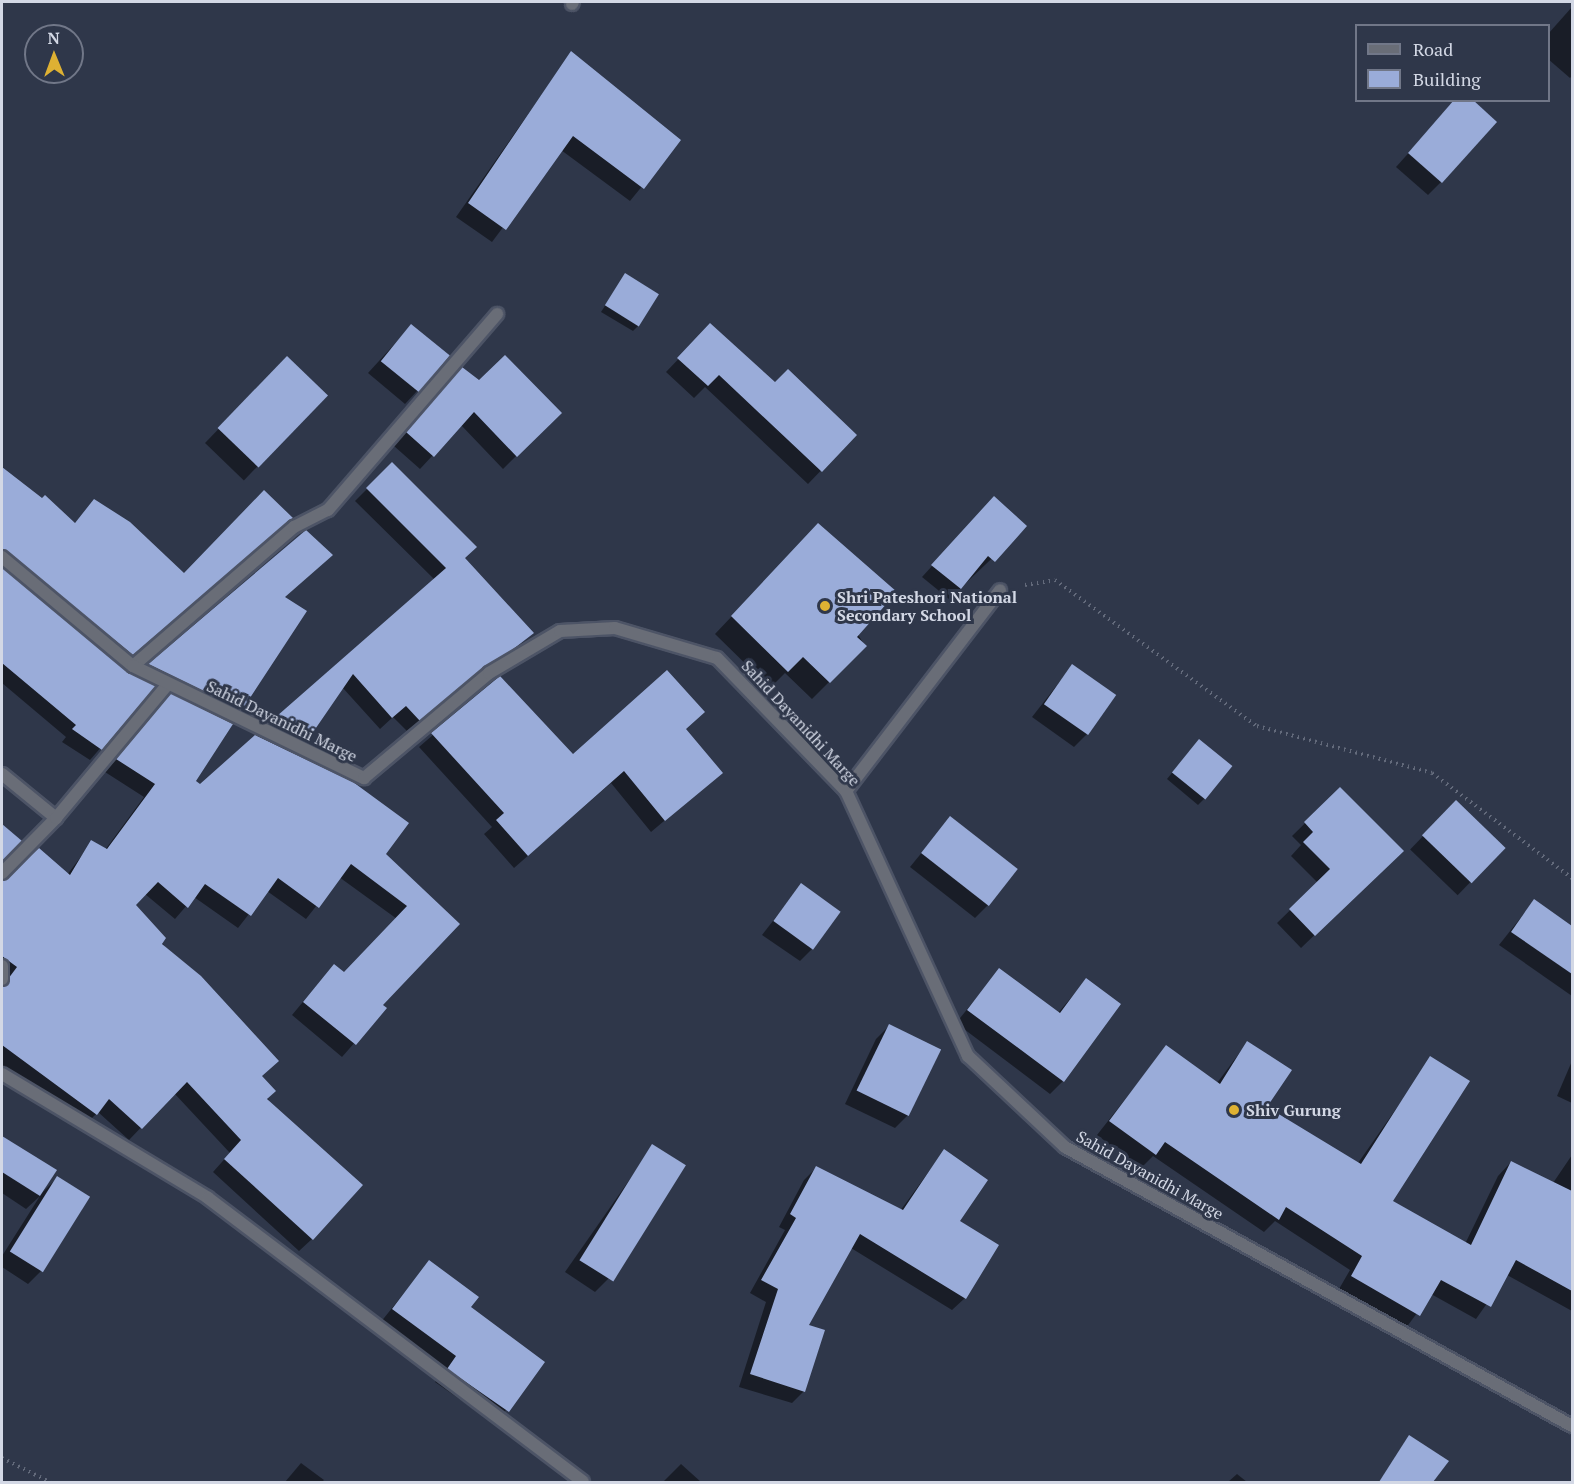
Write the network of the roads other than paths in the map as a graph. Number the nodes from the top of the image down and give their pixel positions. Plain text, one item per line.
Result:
1 (497, 314) dead end
2 (2, 557) edge
3 (1000, 590) road end
4 (133, 666) junction
5 (168, 684) junction
6 (2, 774) edge
7 (846, 791) junction
8 (56, 818) junction
9 (2, 873) edge
10 (2, 966) edge
11 (2, 979) edge
12 (2, 1074) edge
13 (1572, 1426) edge
14 (583, 1482) edge

1 - 4 street
2 - 4 street, Sahid Dayanidhi Marge
3 - 7 street
4 - 5 street, Sahid Dayanidhi Marge
5 - 7 street, Sahid Dayanidhi Marge
5 - 8 street
6 - 8 street
7 - 13 street, Sahid Dayanidhi Marge
8 - 9 street
10 - 11 street
12 - 14 street

